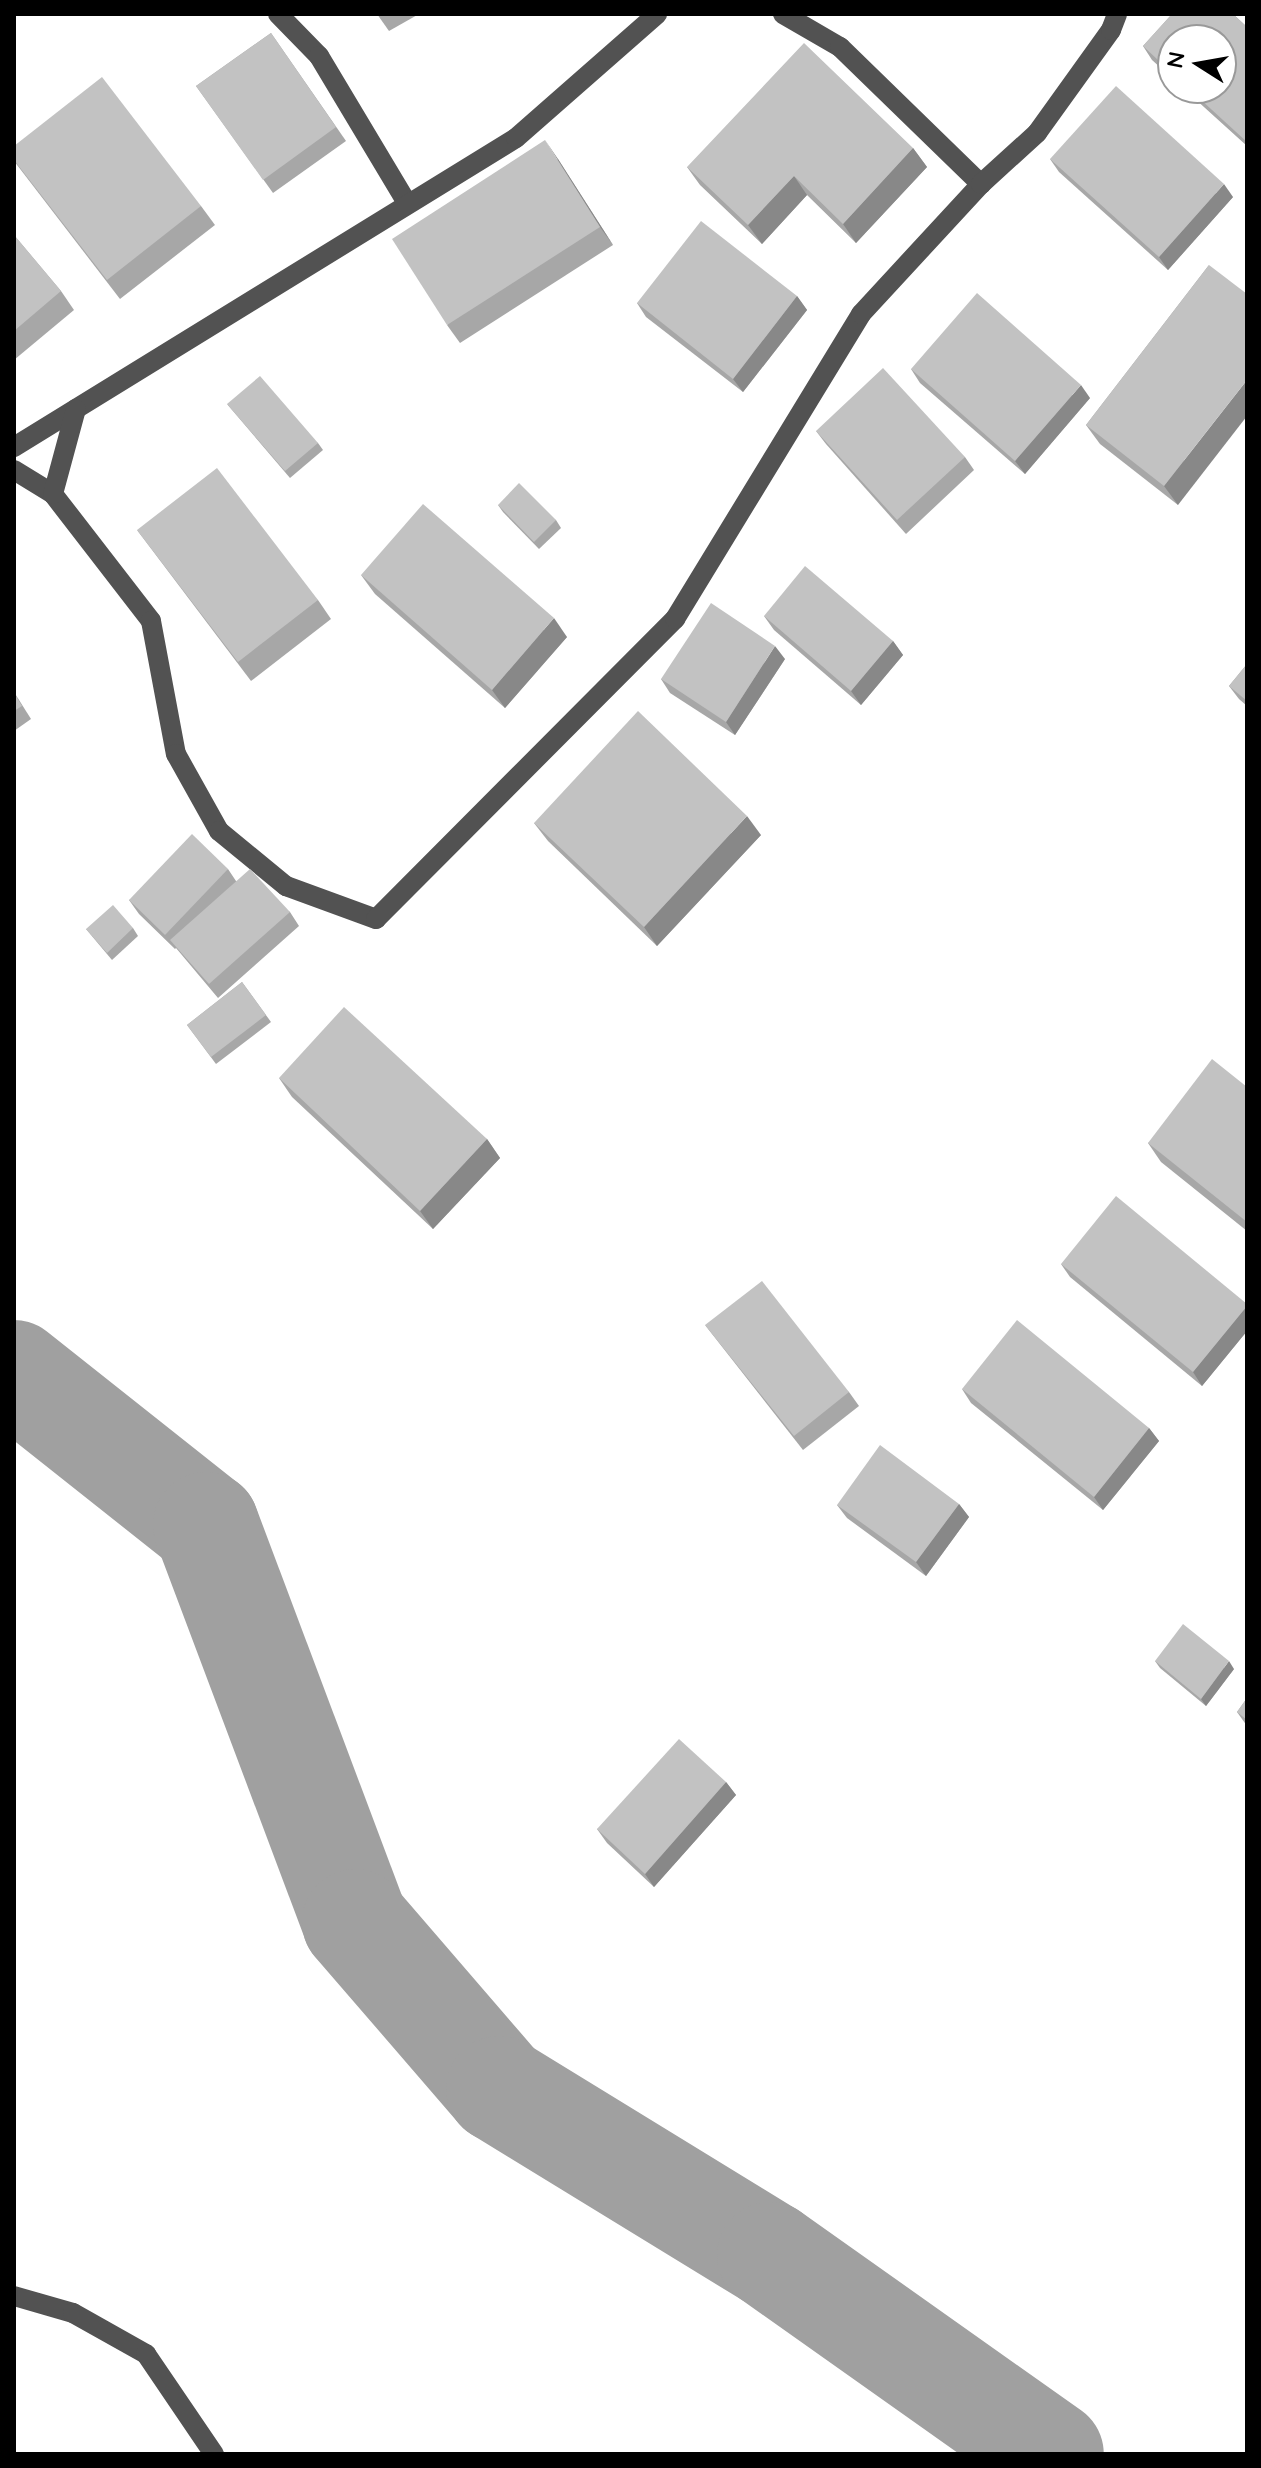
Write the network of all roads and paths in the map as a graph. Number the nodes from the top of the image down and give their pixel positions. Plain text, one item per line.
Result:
1 (278, 14) edge
2 (657, 14) edge
3 (783, 14) edge
4 (1117, 14) edge
5 (981, 184) junction
6 (407, 203) junction
7 (76, 409) junction
8 (14, 447) edge
9 (14, 470) edge
10 (53, 494) junction
11 (14, 2296) edge
12 (214, 2454) edge

1 - 6 street
2 - 6 street
3 - 5 street
4 - 5 street
5 - 10 street
6 - 7 street
7 - 8 street
7 - 10 street
9 - 10 street
11 - 12 street

